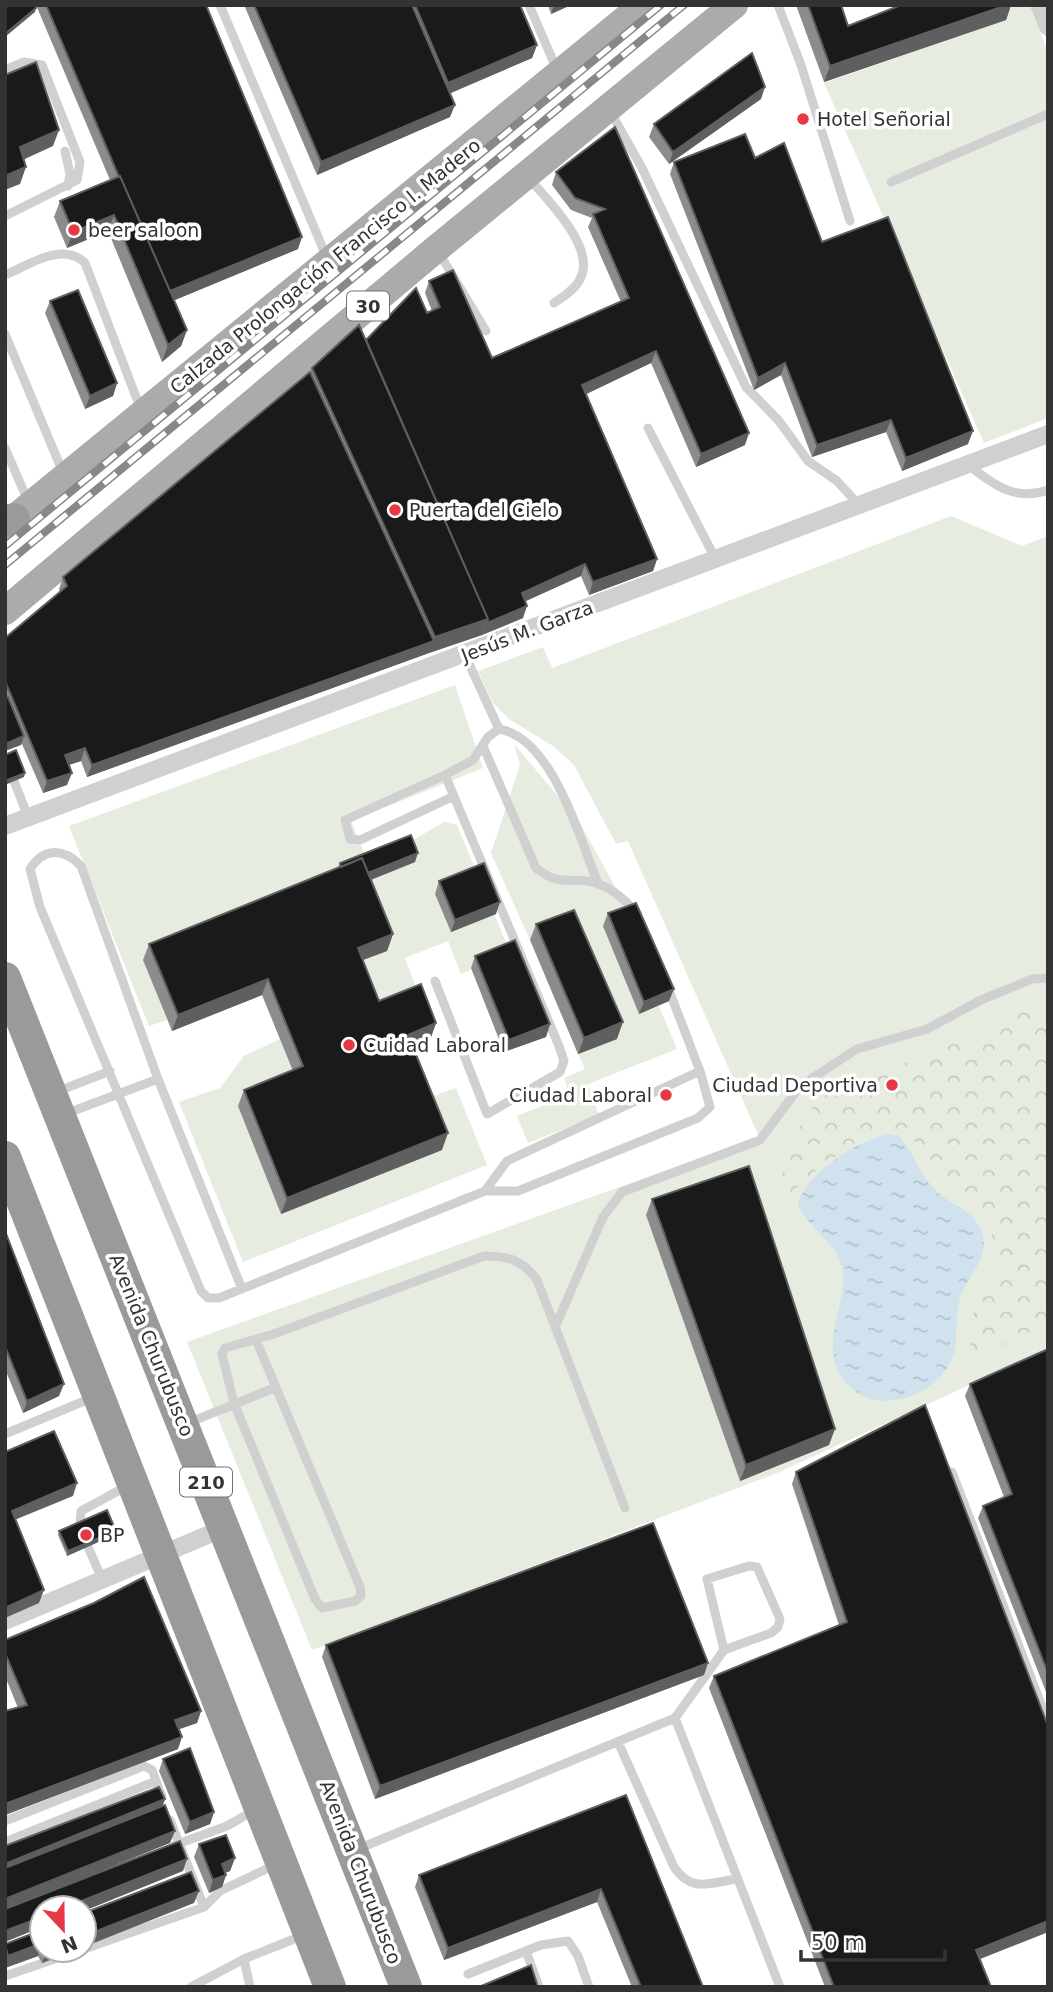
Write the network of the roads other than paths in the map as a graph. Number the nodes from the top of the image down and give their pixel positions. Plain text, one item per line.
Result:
1 (220, 5) edge
2 (529, 5) edge
3 (643, 5) edge
4 (734, 5) edge
5 (778, 5) edge
6 (1039, 5) edge
7 (1047, 25) edge
8 (5, 70) edge
9 (560, 75) junction
10 (609, 109) junction
11 (1048, 114) edge
12 (65, 151) dead end
13 (527, 176) junction
14 (891, 182) dead end
15 (68, 186) junction
16 (5, 216) edge
17 (850, 220) dead end
18 (436, 249) junction
19 (329, 263) junction
20 (5, 275) edge
21 (554, 303) dead end
22 (486, 331) dead end
23 (5, 334) edge
24 (143, 415) junction
25 (648, 428) dead end
26 (1048, 434) edge
27 (5, 448) edge
28 (967, 464) junction
29 (65, 478) junction
30 (1048, 490) edge
31 (859, 505) junction
32 (13, 518) edge
33 (716, 559) junction
34 (5, 611) edge
35 (466, 654) junction
36 (499, 729) junction
37 (483, 746) junction
38 (445, 775) junction
39 (14, 781) edge
40 (454, 796) junction
41 (28, 817) junction
42 (5, 826) edge
43 (598, 883) junction
44 (638, 919) edge
45 (5, 978) edge
46 (1048, 978) edge
47 (664, 979) edge
48 (435, 981) dead end
49 (110, 1071) junction
50 (700, 1071) junction
51 (158, 1079) junction
52 (120, 1095) junction
53 (56, 1105) junction
54 (5, 1157) edge
55 (485, 1191) junction
56 (242, 1289) junction
57 (556, 1325) junction
58 (256, 1340) junction
59 (274, 1388) junction
60 (99, 1394) junction
61 (234, 1403) junction
62 (183, 1425) junction
63 (5, 1434) edge
64 (952, 1472) edge
65 (133, 1482) junction
66 (625, 1508) dead end
67 (80, 1525) edge
68 (224, 1528) junction
69 (88, 1547) edge
70 (162, 1553) junction
71 (102, 1579) junction
72 (5, 1620) edge
73 (724, 1650) junction
74 (675, 1718) junction
75 (1048, 1722) edge
76 (618, 1742) junction
77 (156, 1781) junction
78 (261, 1807) junction
79 (167, 1812) junction
80 (155, 1817) edge
81 (5, 1821) edge
82 (5, 1842) edge
83 (179, 1843) junction
84 (166, 1849) edge
85 (353, 1851) junction
86 (281, 1862) junction
87 (191, 1875) junction
88 (736, 1879) junction
89 (179, 1880) edge
90 (204, 1907) junction
91 (309, 1933) junction
92 (98, 1943) edge
93 (526, 1951) junction
94 (244, 1958) junction
95 (39, 1964) edge
96 (468, 1974) dead end
97 (5, 1976) edge
98 (191, 1987) edge
99 (250, 1987) edge
100 (330, 1987) edge
101 (405, 1987) edge
102 (539, 1987) edge
103 (589, 1987) edge
104 (780, 1987) edge

1 - 19 lane
2 - 9 lane
3 - 9 main road, Calzada Prolongación Francisco I. Madero
4 - 10 main road, 30
5 - 17 lane
6 - 7 street
8 - 15 lane
9 - 19 main road, Calzada Prolongación Francisco I. Madero
10 - 13 main road, 30
10 - 31 lane
11 - 14 lane
12 - 15 lane
13 - 18 main road, 30
13 - 21 lane
15 - 16 lane
18 - 22 lane
18 - 34 main road, 30
19 - 24 main road, Calzada Prolongación Francisco I. Madero
20 - 24 lane
23 - 29 lane
24 - 29 main road, Calzada Prolongación Francisco I. Madero
25 - 33 lane
26 - 28 street, Jesús M. Garza
27 - 32 lane
28 - 30 lane
28 - 31 street, Jesús M. Garza
29 - 32 main road, Calzada Prolongación Francisco I. Madero
31 - 33 street, Jesús M. Garza
33 - 35 street, Jesús M. Garza
35 - 36 lane
35 - 41 street, Jesús M. Garza
36 - 37 lane
36 - 43 lane
37 - 38 lane
37 - 43 lane
38 - 40 lane
38 - 40 lane
39 - 41 lane
40 - 48 lane
41 - 42 street, Jesús M. Garza
43 - 44 lane
45 - 53 highway, Avenida Churubusco / 210
46 - 57 lane
47 - 50 lane
49 - 51 lane
49 - 52 lane
49 - 53 lane
50 - 55 lane
50 - 55 lane
51 - 52 lane
51 - 56 lane
52 - 53 lane
52 - 56 lane
53 - 62 highway, Avenida Churubusco / 210
54 - 60 highway
55 - 56 lane
57 - 58 lane
57 - 66 lane
58 - 59 lane
58 - 61 lane
59 - 61 lane
59 - 61 lane
60 - 63 lane
60 - 65 highway
61 - 62 lane
62 - 68 highway, Avenida Churubusco / 210
64 - 75 lane
65 - 67 lane
65 - 70 highway
68 - 70 street
68 - 85 highway, Avenida Churubusco / 210
69 - 71 lane
70 - 71 street
70 - 78 highway
71 - 72 street
73 - 73 lane
73 - 74 lane
74 - 76 lane
74 - 88 lane
76 - 85 lane
76 - 88 lane
77 - 79 lane
77 - 81 lane
77 - 82 lane
78 - 83 lane
78 - 86 highway
79 - 80 lane
79 - 83 lane
83 - 84 lane
83 - 87 lane
85 - 101 highway, Avenida Churubusco / 210
86 - 90 lane
86 - 91 highway
87 - 89 lane
87 - 90 lane
88 - 104 lane
90 - 92 lane
91 - 94 lane
91 - 100 highway
93 - 96 lane
93 - 102 lane
93 - 103 lane
94 - 98 lane
94 - 99 lane
95 - 97 lane

